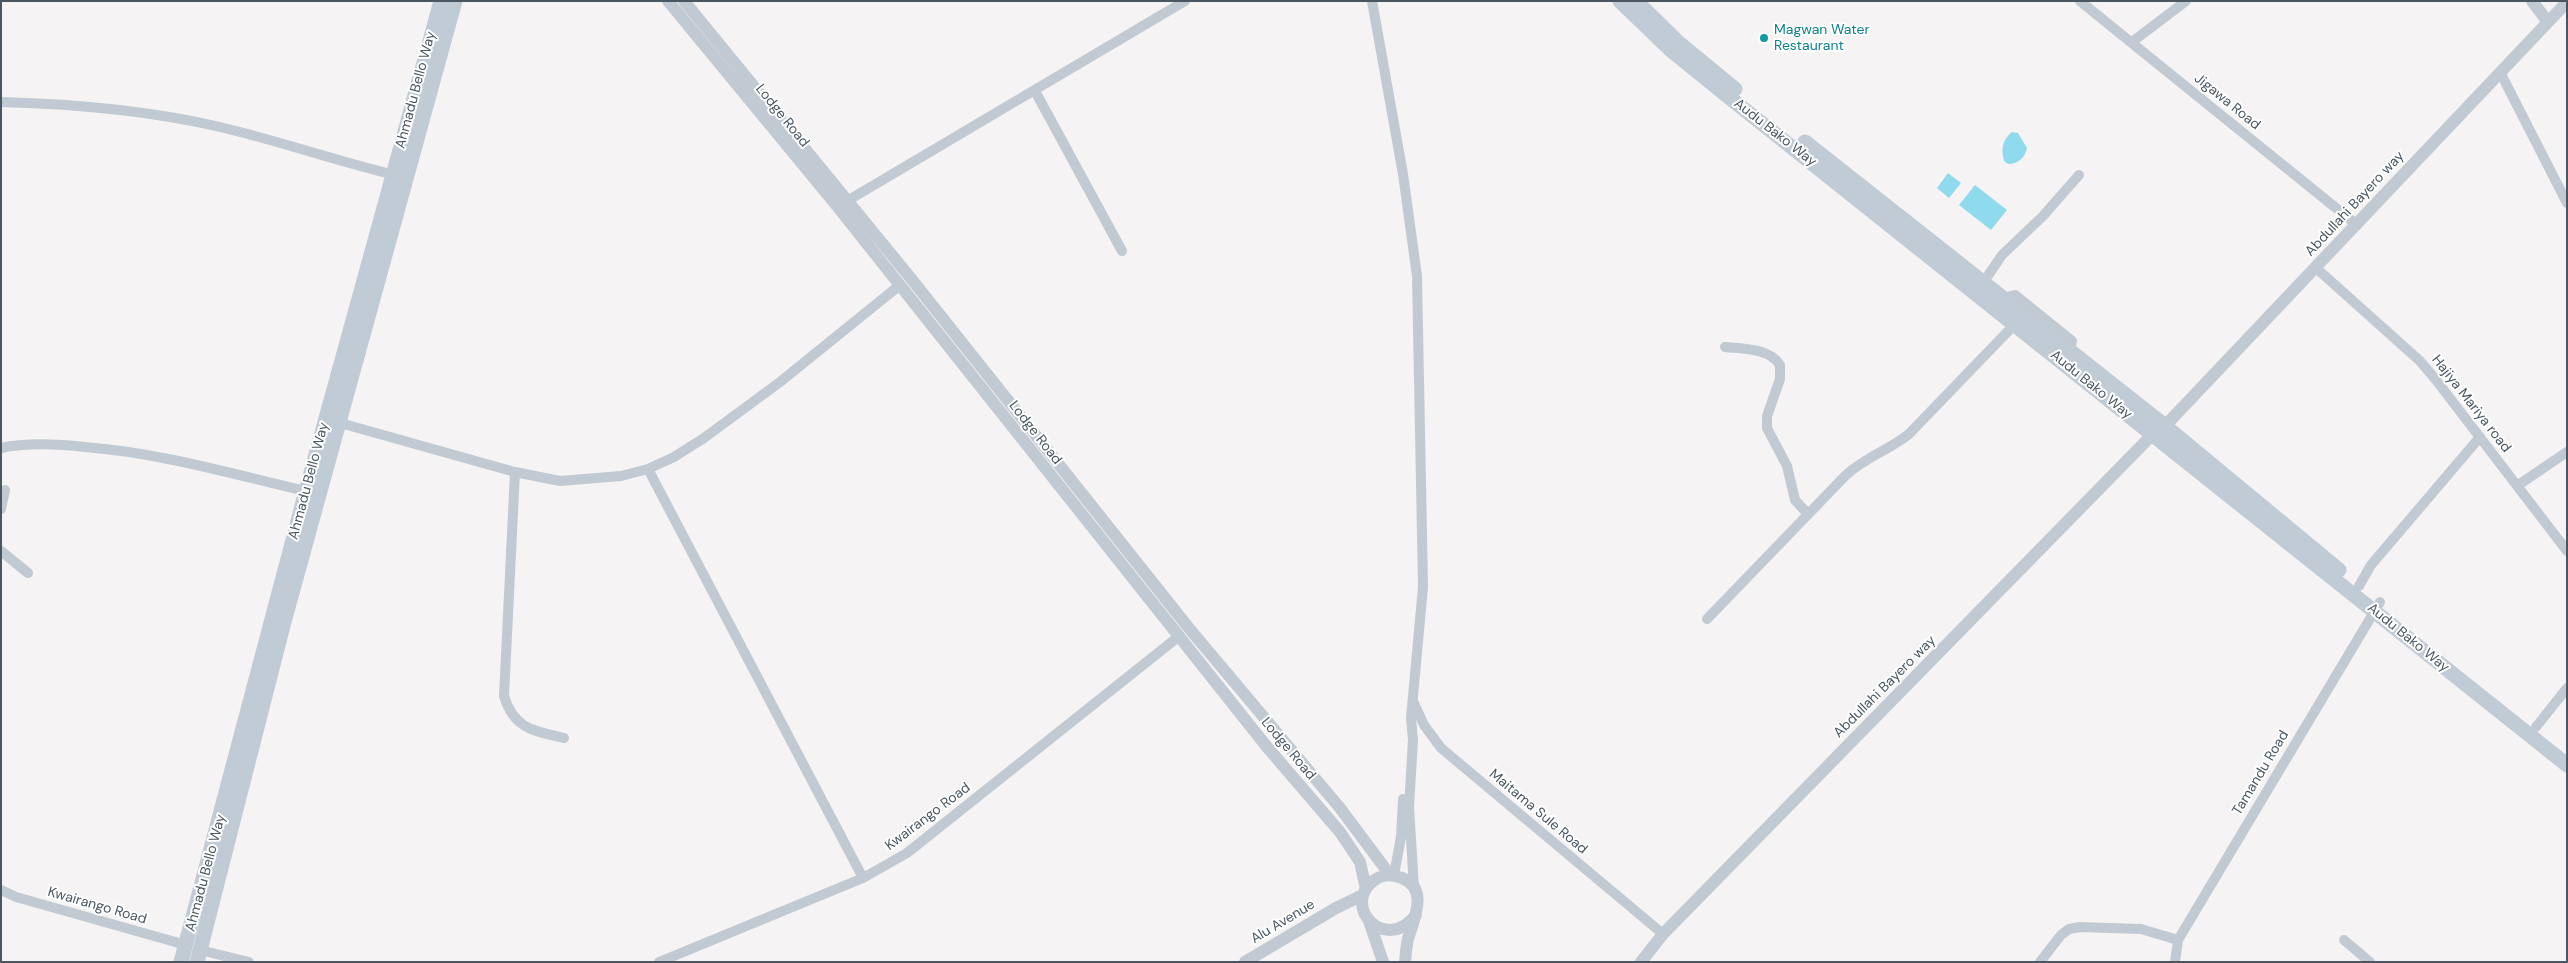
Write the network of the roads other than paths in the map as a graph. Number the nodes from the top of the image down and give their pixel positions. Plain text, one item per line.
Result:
1 (441, 1) edge
2 (455, 1) edge
3 (668, 1) edge
4 (684, 1) edge
5 (1185, 1) edge
6 (1372, 1) edge
7 (1620, 1) edge
8 (1636, 1) edge
9 (2080, 1) edge
10 (2186, 1) edge
11 (2532, 1) edge
12 (2567, 2) edge
13 (2548, 22) junction
14 (2132, 42) junction
15 (2500, 72) junction
16 (423, 91) junction
17 (1035, 91) junction
18 (1, 102) edge
19 (2079, 175) dead end
20 (399, 176) junction
21 (847, 201) junction
22 (2567, 203) edge
23 (2356, 225) junction
24 (1122, 251) dead end
25 (2316, 268) junction
26 (1984, 283) junction
27 (900, 286) junction
28 (2015, 324) junction
29 (1725, 347) dead end
30 (332, 421) junction
31 (2159, 430) junction
32 (2480, 437) junction
33 (1, 448) edge
34 (2567, 452) edge
35 (648, 469) junction
36 (515, 472) junction
37 (2517, 486) junction
38 (5, 490) dead end
39 (312, 493) junction
40 (1, 509) edge
41 (1808, 514) junction
42 (2567, 551) edge
43 (1, 552) edge
44 (28, 573) dead end
45 (2359, 586) junction
46 (2376, 607) junction
47 (1707, 619) dead end
48 (1178, 637) junction
49 (2567, 688) edge
50 (1411, 699) junction
51 (1410, 718) junction
52 (2536, 728) junction
53 (564, 738) dead end
54 (2567, 752) edge
55 (2567, 765) edge
56 (1392, 875) junction
57 (863, 878) junction
58 (1414, 888) junction
59 (1, 890) edge
60 (1364, 892) junction
61 (1336, 908) junction
62 (1416, 915) junction
63 (1366, 916) junction
64 (1663, 934) junction
65 (2178, 940) junction
66 (2344, 940) dead end
67 (195, 952) edge
68 (182, 962) edge
69 (249, 962) edge
70 (660, 962) edge
71 (1245, 962) edge
72 (1383, 962) edge
73 (1405, 962) edge
74 (1641, 962) edge
75 (2040, 962) edge
76 (2175, 962) edge
77 (2370, 962) edge

1 - 16 main road, Ahmadu Bello Way
2 - 16 main road, Ahmadu Bello Way
3 - 27 street, Lodge Road
4 - 21 street, Lodge Road
5 - 17 street
6 - 50 street
7 - 28 main road, Audu Bako Way
8 - 26 main road, Audu Bako Way
9 - 14 street, Jigawa Road
10 - 14 street
11 - 13 street
12 - 13 street, Abdullahi Bayero way
13 - 15 street, Abdullahi Bayero way
14 - 23 street, Jigawa Road
15 - 22 street
15 - 23 street, Abdullahi Bayero way
16 - 20 main road, Ahmadu Bello Way
17 - 21 street
17 - 24 street
18 - 20 street
19 - 26 street
20 - 30 main road, Ahmadu Bello Way
21 - 56 street, Lodge Road
23 - 25 street, Abdullahi Bayero way
25 - 31 street, Abdullahi Bayero way
25 - 32 street, Hajiya Mariya road
26 - 31 main road, Audu Bako Way
27 - 35 street
27 - 48 street, Lodge Road
28 - 31 main road, Audu Bako Way
28 - 41 street
29 - 41 street
30 - 36 street
30 - 39 main road, Ahmadu Bello Way
31 - 45 main road, Audu Bako Way
31 - 46 main road, Audu Bako Way
31 - 64 street, Abdullahi Bayero way
32 - 37 street, Hajiya Mariya road
32 - 45 street
33 - 39 street
34 - 37 street
35 - 36 street
35 - 57 street
36 - 53 street
37 - 42 street, Hajiya Mariya road
38 - 40 street
39 - 67 main road, Ahmadu Bello Way
41 - 47 street
43 - 44 street
45 - 46 main road, Audu Bako Way
46 - 52 main road, Audu Bako Way
46 - 55 main road, Audu Bako Way
46 - 65 street, Tamandu Road
48 - 57 street, Kwairango Road
48 - 60 street, Lodge Road
49 - 52 street
50 - 51 street
50 - 64 street, Maitama Sule Road
51 - 56 street
51 - 58 street
52 - 54 main road, Audu Bako Way
56 - 58 street
56 - 60 street
57 - 70 street, Kwairango Road
58 - 62 street
59 - 67 street, Kwairango Road
60 - 61 street, Alu Avenue
60 - 63 street
61 - 63 street, Alu Avenue
61 - 71 street, Alu Avenue
62 - 63 street
62 - 73 street
63 - 72 street
64 - 74 street, Abdullahi Bayero way
65 - 75 street
65 - 76 street, Tamandu Road
66 - 77 street
67 - 68 main road, Ahmadu Bello Way
67 - 69 street, Kwairango Road

